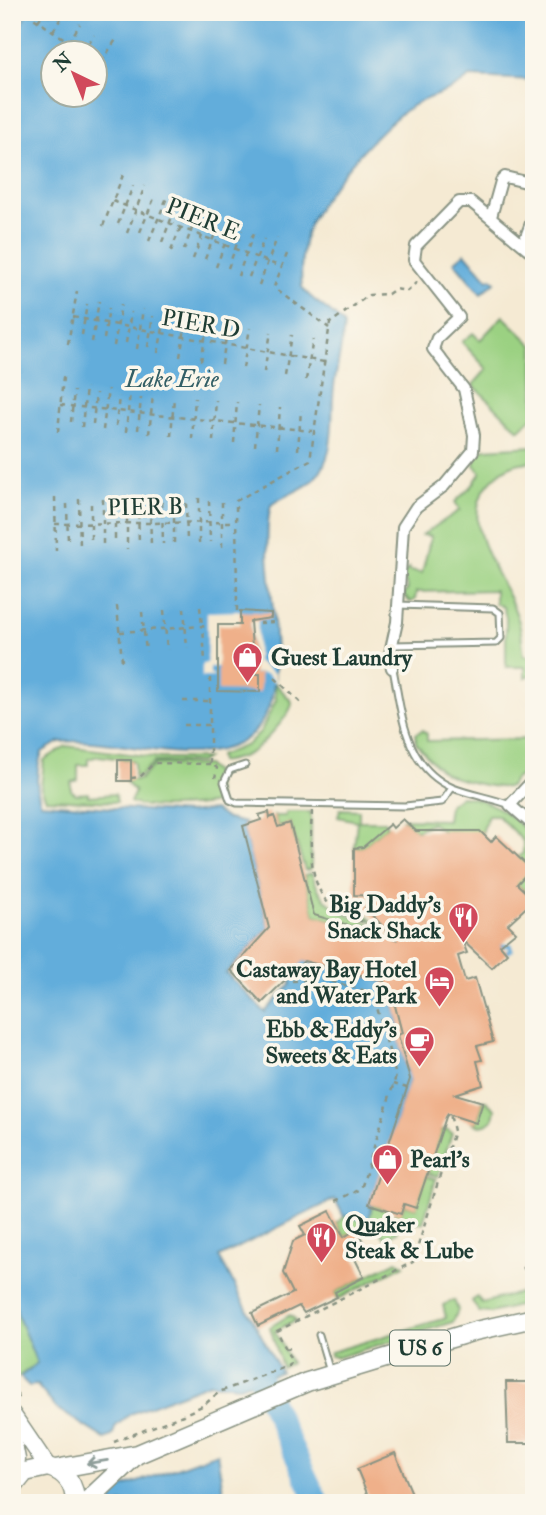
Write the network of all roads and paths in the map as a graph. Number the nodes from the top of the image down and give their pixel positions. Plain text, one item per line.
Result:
1 (44, 12) edge
2 (26, 13) edge
3 (63, 15) dead end
4 (38, 21) junction
5 (80, 24) dead end
6 (53, 32) junction
7 (94, 35) dead end
8 (62, 38) edge
9 (71, 38) edge
10 (92, 38) edge
11 (117, 38) dead end
12 (108, 52) edge
13 (123, 175) dead end
14 (534, 184) edge
15 (133, 186) dead end
16 (145, 186) dead end
17 (168, 195) dead end
18 (155, 196) dead end
19 (113, 201) junction
20 (177, 204) dead end
21 (190, 204) dead end
22 (125, 205) junction
23 (136, 209) junction
24 (198, 212) dead end
25 (211, 213) dead end
26 (148, 214) junction
27 (534, 215) edge
28 (491, 217) junction
29 (158, 218) junction
30 (220, 221) dead end
31 (233, 222) dead end
32 (169, 223) junction
33 (118, 224) dead end
34 (103, 226) dead end
35 (180, 228) junction
36 (255, 229) dead end
37 (242, 230) dead end
38 (140, 232) dead end
39 (191, 232) junction
40 (127, 233) dead end
41 (202, 236) junction
42 (277, 238) dead end
43 (264, 239) dead end
44 (213, 240) junction
45 (149, 241) dead end
46 (162, 242) dead end
47 (224, 245) junction
48 (523, 245) junction
49 (235, 249) junction
50 (184, 250) dead end
51 (171, 251) dead end
52 (247, 254) junction
53 (287, 254) dead end
54 (534, 254) edge
55 (257, 258) junction
56 (193, 259) dead end
57 (205, 259) dead end
58 (268, 262) junction
59 (216, 267) dead end
60 (281, 267) junction
61 (228, 268) dead end
62 (425, 275) junction
63 (238, 276) dead end
64 (249, 277) dead end
65 (260, 285) dead end
66 (77, 291) dead end
67 (99, 301) dead end
68 (87, 304) dead end
69 (121, 305) dead end
70 (109, 308) dead end
71 (143, 309) dead end
72 (131, 312) dead end
73 (166, 313) dead end
74 (153, 316) dead end
75 (72, 317) junction
76 (187, 317) dead end
77 (85, 319) junction
78 (95, 321) junction
79 (208, 321) dead end
80 (106, 323) junction
81 (228, 324) dead end
82 (117, 325) junction
83 (129, 327) junction
84 (250, 328) dead end
85 (329, 328) junction
86 (140, 329) junction
87 (151, 331) junction
88 (271, 332) dead end
89 (162, 333) junction
90 (82, 335) dead end
91 (292, 335) dead end
92 (183, 337) junction
93 (104, 339) dead end
94 (313, 339) dead end
95 (204, 341) junction
96 (92, 342) dead end
97 (126, 343) dead end
98 (68, 344) dead end
99 (225, 344) junction
100 (114, 346) dead end
101 (148, 347) dead end
102 (247, 348) junction
103 (137, 349) dead end
104 (267, 352) junction
105 (158, 353) dead end
106 (289, 356) junction
107 (180, 357) dead end
108 (310, 359) junction
109 (201, 361) dead end
110 (324, 362) junction
111 (222, 364) dead end
112 (243, 368) dead end
113 (264, 372) dead end
114 (285, 376) dead end
115 (62, 377) dead end
116 (306, 380) dead end
117 (86, 387) dead end
118 (108, 389) dead end
119 (74, 391) dead end
120 (130, 392) dead end
121 (96, 393) dead end
122 (153, 395) dead end
123 (119, 396) dead end
124 (174, 397) dead end
125 (141, 398) dead end
126 (194, 398) dead end
127 (216, 400) dead end
128 (237, 402) dead end
129 (60, 405) junction
130 (259, 405) dead end
131 (72, 407) junction
132 (280, 407) dead end
133 (84, 408) junction
134 (95, 409) junction
135 (106, 410) junction
136 (301, 410) dead end
137 (117, 411) junction
138 (128, 412) junction
139 (140, 414) junction
140 (151, 415) junction
141 (172, 417) junction
142 (193, 419) junction
143 (214, 421) junction
144 (71, 422) dead end
145 (235, 423) junction
146 (93, 424) dead end
147 (257, 425) junction
148 (116, 426) dead end
149 (82, 427) dead end
150 (279, 428) junction
151 (103, 430) dead end
152 (138, 430) dead end
153 (299, 430) junction
154 (312, 431) junction
155 (58, 432) dead end
156 (126, 432) dead end
157 (149, 435) dead end
158 (171, 436) dead end
159 (192, 439) dead end
160 (212, 441) dead end
161 (234, 443) dead end
162 (255, 446) dead end
163 (277, 449) dead end
164 (298, 450) dead end
165 (55, 496) dead end
166 (127, 498) dead end
167 (150, 498) dead end
168 (174, 498) dead end
169 (199, 498) dead end
170 (222, 498) dead end
171 (79, 499) dead end
172 (103, 499) dead end
173 (209, 501) dead end
174 (162, 502) dead end
175 (186, 503) dead end
176 (67, 504) dead end
177 (91, 504) dead end
178 (115, 504) dead end
179 (138, 504) dead end
180 (198, 522) junction
181 (209, 522) junction
182 (222, 522) junction
183 (235, 522) junction
184 (79, 523) junction
185 (91, 523) junction
186 (103, 523) junction
187 (115, 523) junction
188 (127, 523) junction
189 (139, 523) junction
190 (150, 523) junction
191 (163, 523) junction
192 (174, 523) junction
193 (186, 523) junction
194 (55, 524) junction
195 (68, 524) junction
196 (115, 542) dead end
197 (210, 542) dead end
198 (187, 543) dead end
199 (68, 544) dead end
200 (91, 544) dead end
201 (139, 544) dead end
202 (163, 544) dead end
203 (174, 547) dead end
204 (222, 547) dead end
205 (103, 548) dead end
206 (151, 548) dead end
207 (199, 548) dead end
208 (80, 549) dead end
209 (127, 549) dead end
210 (56, 551) dead end
211 (117, 606) dead end
212 (398, 606) junction
213 (200, 607) dead end
214 (184, 608) dead end
215 (164, 610) dead end
216 (237, 611) dead end
217 (142, 612) dead end
218 (275, 622) dead end
219 (258, 623) dead end
220 (202, 626) junction
221 (186, 627) junction
222 (165, 628) junction
223 (144, 630) junction
224 (120, 632) junction
225 (392, 645) junction
226 (187, 648) dead end
227 (167, 650) dead end
228 (146, 652) dead end
229 (122, 661) dead end
230 (205, 663) dead end
231 (393, 668) joint
232 (210, 677) dead end
233 (275, 678) dead end
234 (183, 701) dead end
235 (210, 701) junction
236 (303, 705) dead end
237 (184, 724) dead end
238 (210, 725) junction
239 (202, 737) dead end
240 (210, 737) junction
241 (210, 764) junction
242 (245, 765) dead end
243 (131, 778) dead end
244 (534, 779) edge
245 (215, 786) dead end
246 (452, 788) junction
247 (510, 805) junction
248 (300, 811) dead end
249 (533, 823) edge
250 (392, 936) dead end
251 (292, 981) dead end
252 (393, 1084) junction
253 (407, 1088) dead end
254 (450, 1114) dead end
255 (336, 1201) dead end
256 (523, 1267) dead end
257 (534, 1278) edge
258 (534, 1318) edge
259 (319, 1335) dead end
260 (331, 1375) junction
261 (12, 1385) edge
262 (219, 1402) dead end
263 (204, 1405) junction
264 (18, 1410) edge
265 (12, 1434) edge
266 (110, 1443) dead end
267 (138, 1454) junction
268 (52, 1468) junction
269 (13, 1486) edge
270 (75, 1503) edge
271 (85, 1503) edge

1 - 4 path
2 - 4 path
3 - 6 path
4 - 6 path
5 - 9 path
6 - 8 path
7 - 10 path
11 - 12 path
13 - 19 path
14 - 28 street
15 - 22 path
16 - 23 path
17 - 29 path
18 - 26 path
19 - 22 path, PIER E
19 - 34 path
20 - 32 path
21 - 35 path
22 - 23 path, PIER E
22 - 33 path
23 - 26 path, PIER E
23 - 40 path
24 - 39 path
25 - 41 path
26 - 29 path, PIER E
26 - 38 path
27 - 48 street
28 - 48 street
28 - 62 street
29 - 32 path, PIER E
29 - 45 path
30 - 44 path
31 - 47 path
32 - 35 path, PIER E
32 - 46 path
35 - 39 path, PIER E
35 - 51 path
36 - 52 path
37 - 49 path
39 - 41 path, PIER E
39 - 50 path
41 - 44 path, PIER E
41 - 56 path
42 - 58 path
43 - 55 path
44 - 47 path, PIER E
44 - 57 path
47 - 49 path, PIER E
47 - 59 path
48 - 54 street
49 - 52 path, PIER E
49 - 61 path
52 - 55 path, PIER E
52 - 63 path
53 - 60 path
55 - 58 path, PIER E
55 - 64 path
58 - 60 path, PIER E
58 - 65 path
60 - 85 path
62 - 85 path
62 - 212 street
66 - 75 path
67 - 78 path
68 - 77 path
69 - 82 path
70 - 80 path
71 - 86 path
72 - 83 path
73 - 89 path
74 - 87 path
75 - 77 path, PIER D
75 - 98 path
76 - 92 path
77 - 78 path, PIER D
77 - 90 path
78 - 80 path, PIER D
78 - 96 path
79 - 95 path
80 - 82 path, PIER D
80 - 93 path
81 - 99 path
82 - 83 path, PIER D
82 - 100 path
83 - 86 path, PIER D
83 - 97 path
84 - 102 path
85 - 110 path
86 - 87 path, PIER D
86 - 103 path
87 - 89 path, PIER D
87 - 101 path
88 - 104 path
89 - 92 path, PIER D
89 - 105 path
91 - 106 path
92 - 95 path, PIER D
92 - 107 path
94 - 108 path
95 - 99 path, PIER D
95 - 109 path
99 - 102 path, PIER D
99 - 111 path
102 - 104 path, PIER D
102 - 112 path
104 - 106 path, PIER D
104 - 113 path
106 - 108 path, PIER D
106 - 114 path
108 - 110 path, PIER D
108 - 116 path
110 - 154 path
115 - 129 path
117 - 133 path
118 - 135 path
119 - 131 path
120 - 138 path
121 - 134 path
122 - 140 path
123 - 137 path
124 - 141 path
125 - 139 path
126 - 142 path
127 - 143 path
128 - 145 path
129 - 131 path
129 - 155 path
130 - 147 path
131 - 133 path
131 - 144 path
132 - 150 path
133 - 134 path
133 - 149 path
134 - 135 path
134 - 146 path
135 - 137 path
135 - 151 path
136 - 153 path
137 - 138 path
137 - 148 path
138 - 139 path
138 - 156 path
139 - 140 path
139 - 152 path
140 - 141 path
140 - 157 path
141 - 142 path
141 - 158 path
142 - 143 path
142 - 159 path
143 - 145 path
143 - 160 path
145 - 147 path
145 - 161 path
147 - 150 path
147 - 162 path
150 - 153 path
150 - 163 path
153 - 154 path
153 - 164 path
154 - 183 path
165 - 194 path
166 - 188 path
167 - 190 path
168 - 192 path
169 - 180 path
170 - 182 path
171 - 184 path
172 - 186 path
173 - 181 path
174 - 191 path
175 - 193 path
176 - 195 path
177 - 185 path
178 - 187 path
179 - 189 path
180 - 181 path, PIER B
180 - 193 path, PIER B
180 - 207 path
181 - 182 path, PIER B
181 - 197 path
182 - 183 path, PIER B
182 - 204 path
183 - 216 path
184 - 185 path, PIER B
184 - 195 path, PIER B
184 - 208 path
185 - 186 path, PIER B
185 - 200 path
186 - 187 path, PIER B
186 - 205 path
187 - 188 path, PIER B
187 - 196 path
188 - 189 path, PIER B
188 - 209 path
189 - 190 path, PIER B
189 - 201 path
190 - 191 path, PIER B
190 - 206 path
191 - 192 path, PIER B
191 - 202 path
192 - 193 path, PIER B
192 - 203 path
193 - 198 path
194 - 195 path, PIER B
194 - 210 path
195 - 199 path
211 - 224 path
212 - 225 street
212 - 225 lane
213 - 220 path
214 - 221 path
215 - 222 path
217 - 223 path
218 - 219 path
220 - 221 path
220 - 230 path
221 - 222 path
221 - 226 path
222 - 223 path
222 - 227 path
223 - 224 path
223 - 228 path
224 - 229 path
225 - 231 street
231 - 246 lane
232 - 235 path
233 - 236 path
234 - 235 path
235 - 238 path
237 - 238 path
238 - 240 path
239 - 240 path
240 - 241 path
241 - 243 path
241 - 245 path
242 - 246 lane
244 - 247 street
246 - 247 lane
247 - 249 street
248 - 250 path
251 - 252 path
252 - 253 path
252 - 255 path
254 - 263 path
256 - 257 path
258 - 260 main road, US 6
259 - 260 lane
260 - 267 main road, US 6
261 - 264 path
262 - 263 path
263 - 266 path
264 - 268 main road
265 - 269 main road
267 -> 268 main road, US 6
267 - 271 main road, US 6
268 - 269 main road
268 - 270 main road

